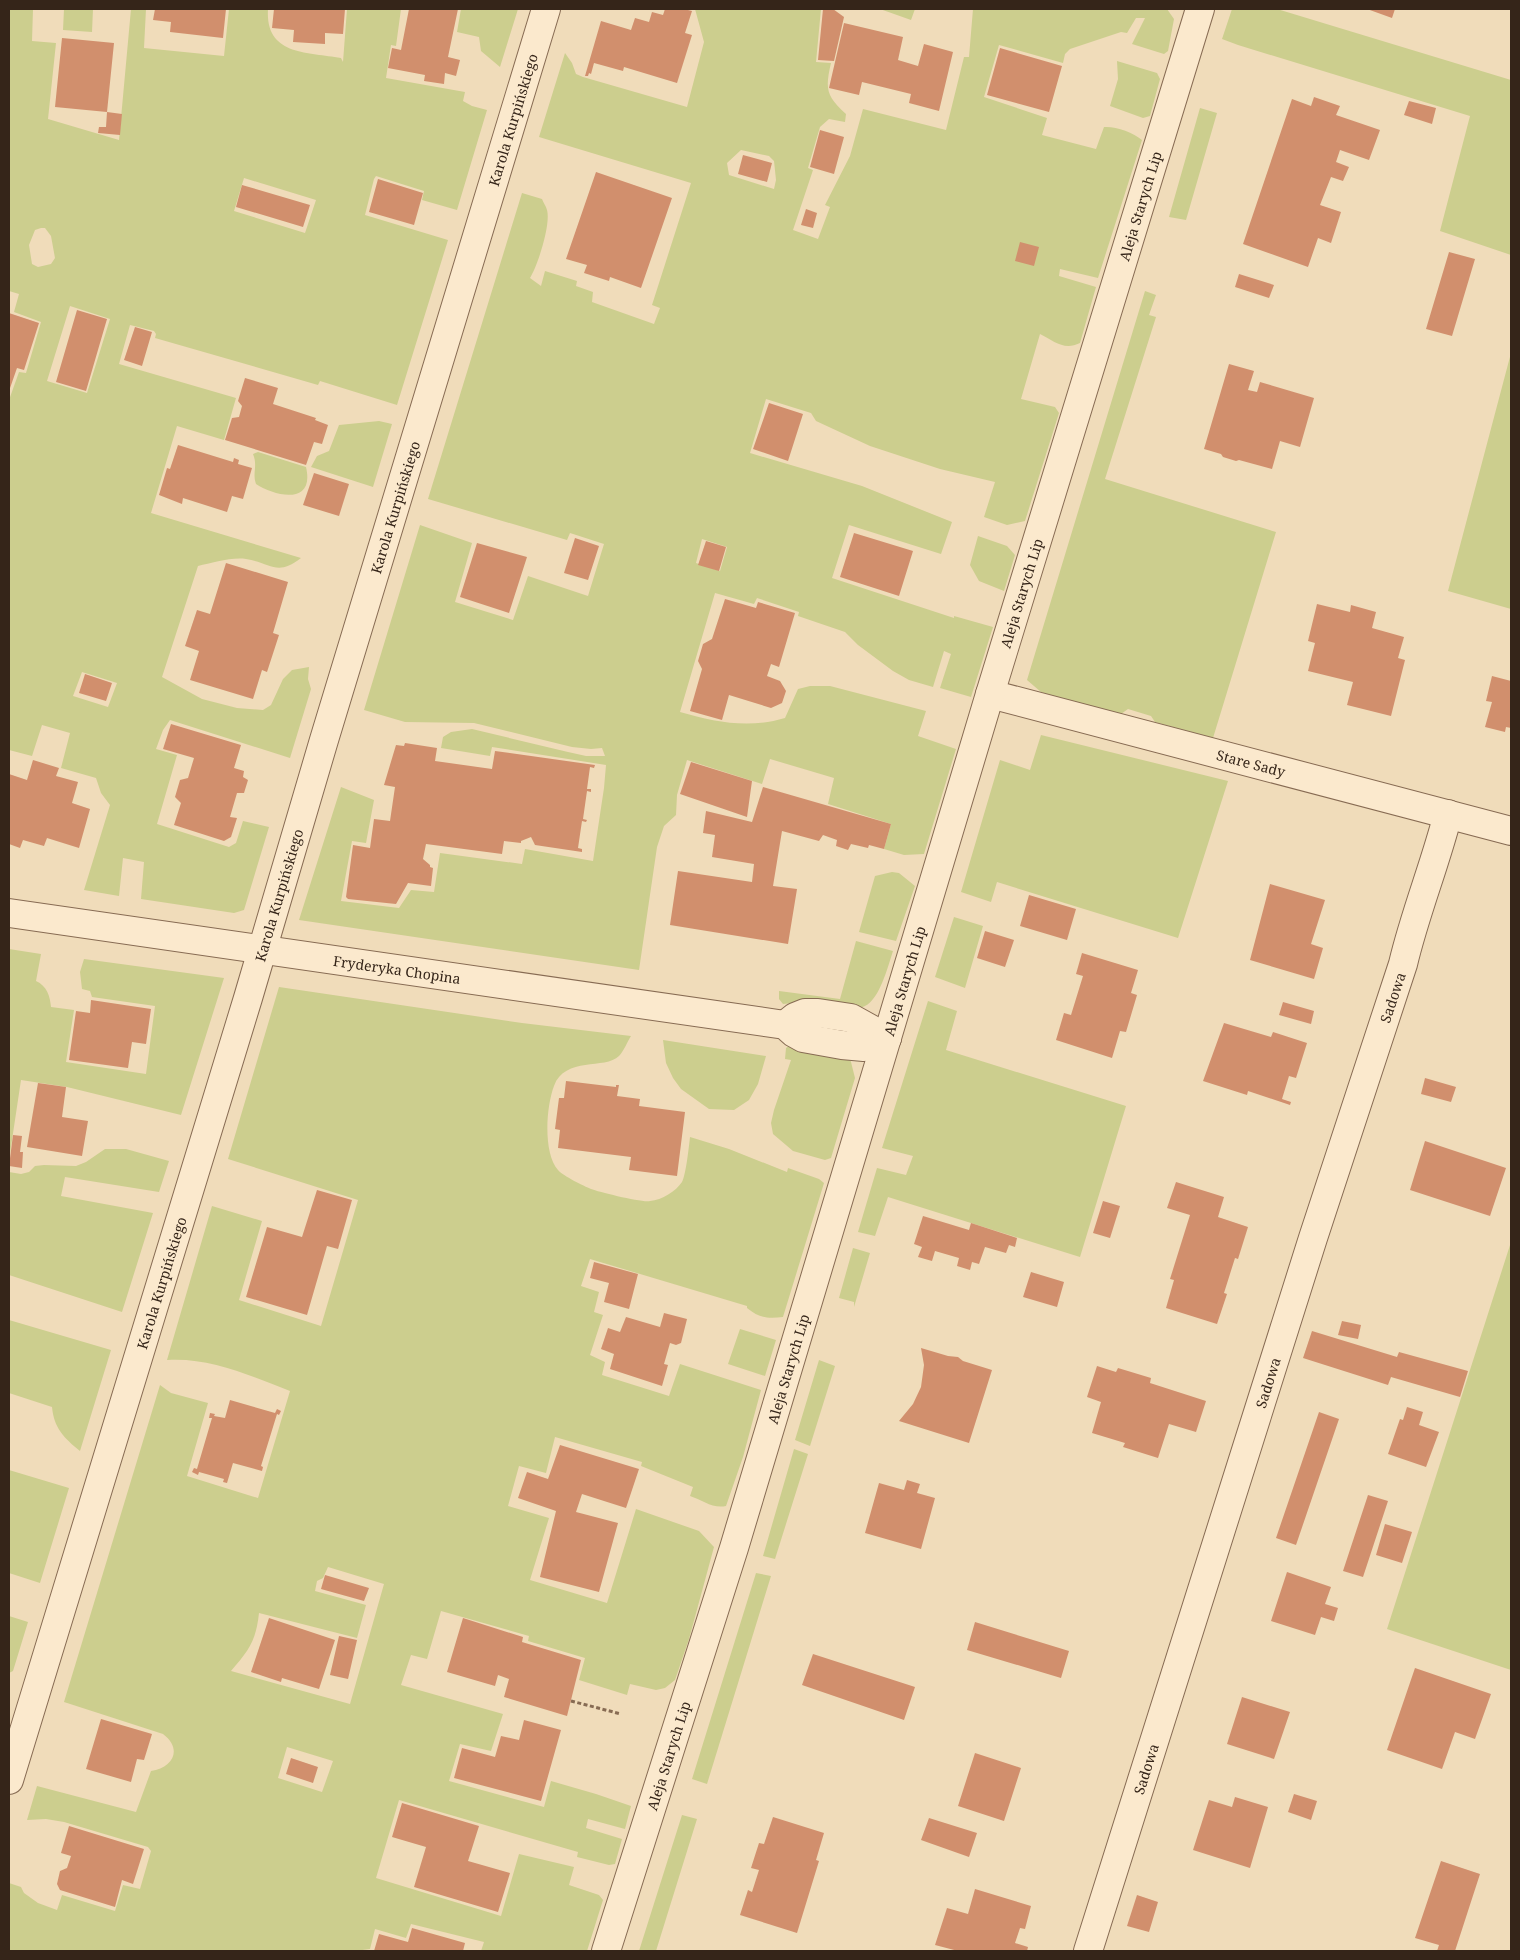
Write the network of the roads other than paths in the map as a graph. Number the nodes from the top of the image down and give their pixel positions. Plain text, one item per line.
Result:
1 (546, 9) edge
2 (1200, 9) edge
3 (990, 694) junction
4 (1448, 814) junction
5 (1511, 831) edge
6 (9, 913) edge
7 (262, 950) junction
8 (887, 1038) junction
9 (9, 1780) edge
10 (606, 1951) edge
11 (1088, 1951) edge

1 - 7 street, Karola Kurpińskiego
2 - 3 street, Aleja Starych Lip
3 - 4 street, Stare Sady
3 - 8 street, Aleja Starych Lip
4 - 5 street, Stare Sady
4 - 11 street, Sadowa
6 - 7 street, Fryderyka Chopina
7 - 8 street, Fryderyka Chopina
7 - 9 street, Karola Kurpińskiego
8 - 10 street, Aleja Starych Lip

